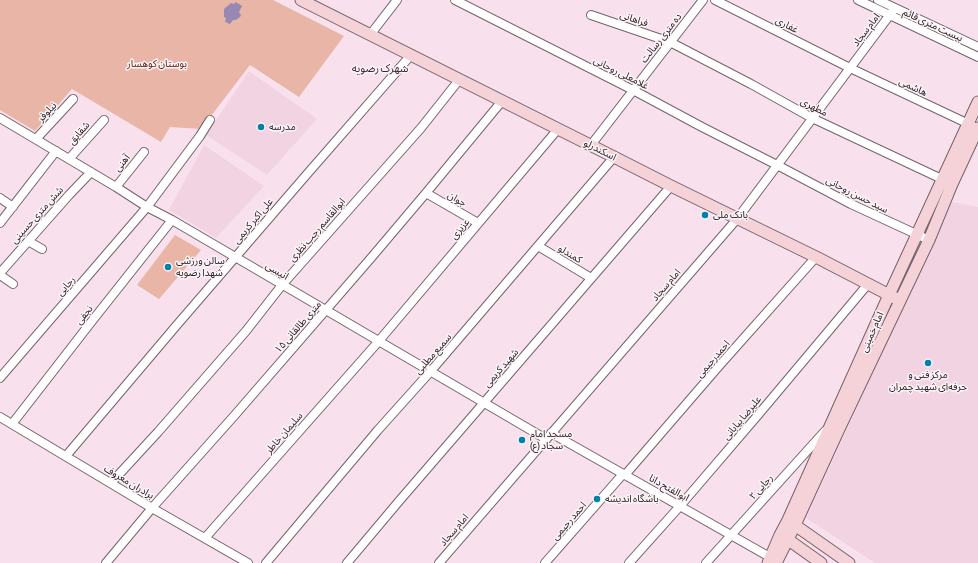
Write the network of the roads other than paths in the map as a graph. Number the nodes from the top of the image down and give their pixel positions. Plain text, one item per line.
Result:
1 (301, 0) edge
2 (397, 0) edge
3 (455, 0) edge
4 (703, 0) edge
5 (715, 0) edge
6 (858, 0) edge
7 (878, 0) edge
8 (895, 8) junction
9 (591, 15) dead end
10 (889, 16) junction
11 (370, 35) junction
12 (670, 42) junction
13 (978, 47) edge
14 (411, 55) junction
15 (978, 57) edge
16 (850, 68) junction
17 (459, 80) junction
18 (633, 90) junction
19 (73, 99) dead end
20 (502, 101) junction
21 (978, 102) edge
22 (0, 118) edge
23 (812, 118) junction
24 (104, 120) dead end
25 (210, 120) dead end
26 (974, 127) edge
27 (558, 129) junction
28 (36, 139) junction
29 (590, 145) junction
30 (56, 151) junction
31 (144, 152) dead end
32 (614, 157) junction
33 (69, 159) junction
34 (777, 164) junction
35 (91, 172) junction
36 (947, 181) junction
37 (116, 186) junction
38 (671, 186) junction
39 (426, 193) junction
40 (0, 198) edge
41 (13, 207) junction
42 (147, 207) junction
43 (736, 219) junction
44 (172, 220) junction
45 (0, 223) edge
46 (478, 223) junction
47 (916, 234) junction
48 (929, 240) junction
49 (28, 241) junction
50 (538, 246) junction
51 (42, 249) dead end
52 (816, 256) junction
53 (236, 257) junction
54 (0, 274) edge
55 (591, 278) junction
56 (13, 284) dead end
57 (868, 284) junction
58 (282, 285) junction
59 (888, 295) junction
60 (899, 300) junction
61 (325, 310) junction
62 (378, 342) junction
63 (430, 372) junction
64 (0, 378) edge
65 (484, 403) junction
66 (0, 417) edge
67 (12, 424) junction
68 (830, 426) junction
69 (548, 436) junction
70 (66, 456) junction
71 (624, 474) junction
72 (111, 483) junction
73 (680, 506) junction
74 (152, 508) junction
75 (792, 522) junction
76 (731, 535) junction
77 (784, 537) junction
78 (205, 538) junction
79 (773, 561) edge
80 (106, 563) edge
81 (248, 563) edge
82 (266, 563) edge
83 (347, 563) edge
84 (439, 563) edge
85 (545, 563) edge
86 (629, 563) edge
87 (706, 563) edge
88 (820, 563) edge
89 (849, 563) edge

1 - 11 main road, اسکندرلو
2 - 11 street
3 - 18 street, غلامعلی روحانی
4 - 12 street, ده متری رسالت
5 - 16 street, غفاری
6 - 10 street, بیست متری قائم
7 - 8 street, بیست متری قائم
8 - 10 street, امام سجاد
8 - 13 street, بیست متری قائم
9 - 12 street, فراهانی
10 - 15 street, بیست متری قائم
10 - 16 street, امام سجاد
11 - 14 main road, اسکندرلو
12 - 18 street, ده متری رسالت
12 - 23 street, مطهری
14 - 17 main road, اسکندرلو
14 - 53 street, علی اکبر کریمی
16 - 23 street, امام سجاد
16 - 26 street, هاشمی
17 - 20 main road, اسکندرلو
17 - 58 street, ابوالقاسم رجب نظری
18 - 29 street, ده متری رسالت
18 - 34 street, غلامعلی روحانی
19 - 28 street, نیلوفر
20 - 27 main road, اسکندرلو
20 - 39 street, ۱۵ متری طالقانی
21 - 26 main road, امام خمینی
22 - 28 street, انیسی
23 - 34 street, امام سجاد
23 - 36 street, مطهری
24 - 33 street, شقایق
25 - 42 street, رجایی
26 - 36 main road, امام خمینی
27 - 29 main road, اسکندرلو
27 - 46 street, عزیزی
28 - 30 street, انیسی
29 - 32 main road, اسکندرلو
30 - 33 street, انیسی
30 - 41 street
31 - 37 street, آهنی
32 - 38 main road, اسکندرلو
32 - 50 street, سمیع مطلبی
33 - 35 street, انیسی
34 - 43 street, امام سجاد
34 - 47 street, سید حسن روحانی
35 - 37 street, انیسی
35 - 49 street, شش متری حسینی
36 - 47 main road, امام خمینی
36 - 48 main road, امام خمینی
37 - 42 street, انیسی
38 - 43 main road, اسکندرلو
38 - 55 street, شهید کریمی
39 - 46 street, جوان
39 - 61 street, ۱۵ متری طالقانی
40 - 41 street
41 - 45 street
42 - 44 street, انیسی
42 - 64 street, رجایی
43 - 52 main road, اسکندرلو
43 - 69 street, امام سجاد
44 - 53 street, انیسی
44 - 67 street, نجفی
46 - 62 street, عزیزی
47 - 48 street, سید حسن روحانی
47 - 59 main road, امام خمینی
48 - 60 main road, امام خمینی
49 - 51 street
49 - 54 street, شش متری حسینی
50 - 55 street, کمندلو
50 - 63 street, سمیع مطلبی
52 - 57 main road, اسکندرلو
52 - 71 street, احمدرحیمی
53 - 58 street, انیسی
53 - 70 street, علی اکبر کریمی
54 - 56 street
55 - 65 street, شهید کریمی
57 - 59 main road, اسکندرلو
57 - 73 street, علیرضا بیابانی
58 - 61 street, انیسی
58 - 72 street, ابوالقاسم رجب نظری
59 - 60 main road, اسکندرلو
59 - 68 main road, امام خمینی
60 - 75 main road, امام خمینی
61 - 62 street, انیسی
61 - 74 street, ۱۵ متری طالقانی
62 - 63 street, انیسی
62 - 78 street, سلیمان خاطر
63 - 65 street, انیسی
63 - 82 street, سمیع مطلبی
65 - 69 street, انیسی
65 - 83 street, شهید کریمی
66 - 67 street, برادران معروف
67 - 70 street, برادران معروف
68 - 75 main road, امام خمینی
68 - 76 street, رجایی ۲
69 - 71 street, ابوالفتح دانا
69 - 84 street, امام سجاد
70 - 72 street, برادران معروف
71 - 73 street, ابوالفتح دانا
71 - 85 street, احمد رحیمی
72 - 74 street, برادران معروف
73 - 76 street, ابوالفتح دانا
73 - 86 street, علیرضا بیابانی
74 - 78 street, برادران معروف
74 - 80 street, ۱۵ متری طالقانی
75 - 77 main road, امام خمینی
75 - 89 main road
76 - 79 street, ابوالفتح دانا
76 - 87 street, رجایی ۲
77 - 79 main road, امام خمینی
77 - 88 main road
78 - 81 street, برادران معروف

